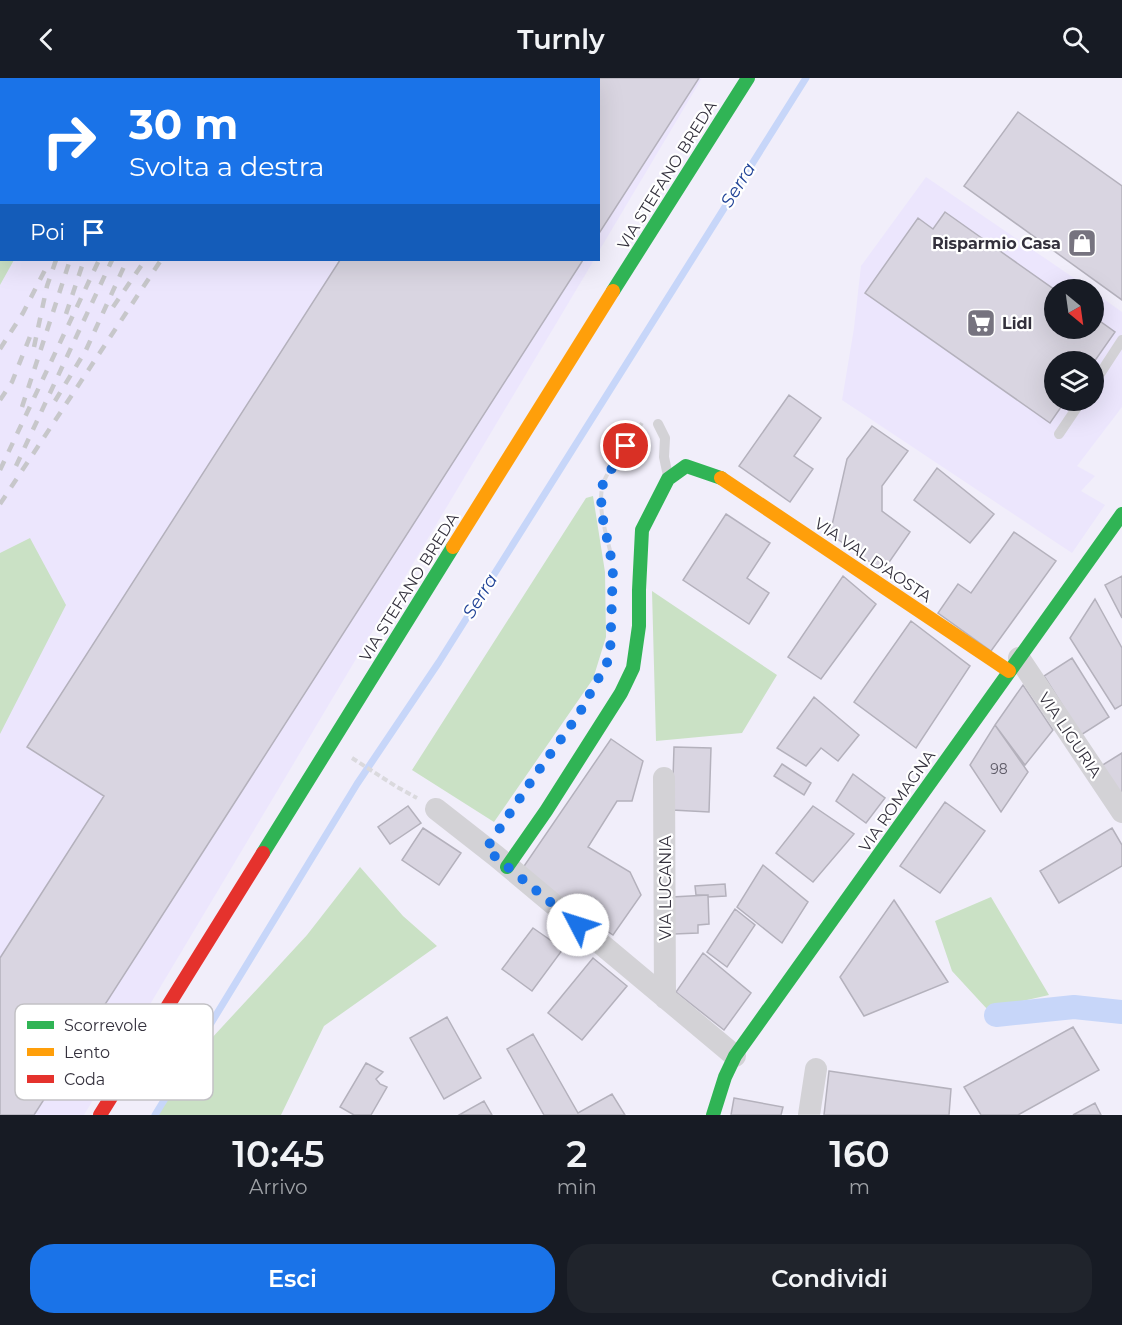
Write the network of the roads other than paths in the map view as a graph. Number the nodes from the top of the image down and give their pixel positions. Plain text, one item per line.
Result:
1 (748, 78) edge
2 (1122, 340) edge
3 (1104, 368) edge
4 (1075, 411) edge
5 (658, 424) road end
6 (1059, 434) dead end
7 (668, 479) junction
8 (1121, 517) edge
9 (1014, 665) junction
10 (664, 778) dead end
11 (436, 809) dead end
12 (1122, 812) edge
13 (507, 867) junction
14 (665, 998) junction
15 (169, 1004) edge
16 (735, 1056) junction
17 (816, 1069) dead end
18 (109, 1100) edge
19 (100, 1115) edge
20 (712, 1115) edge
21 (809, 1115) edge

1 - 15 street, VIA STEFANO BREDA
2 - 3 lane
4 - 6 lane
5 - 7 lane
7 - 9 street, VIA VAL D'AOSTA
7 - 13 street
8 - 9 street, VIA ROMAGNA
9 - 12 street, VIA LIGURIA
9 - 16 street, VIA ROMAGNA
10 - 14 street, VIA LUCANIA
11 - 13 street
13 - 14 street
14 - 16 street
16 - 20 street, VIA ROMAGNA
17 - 21 street
18 - 19 street, VIA STEFANO BREDA

